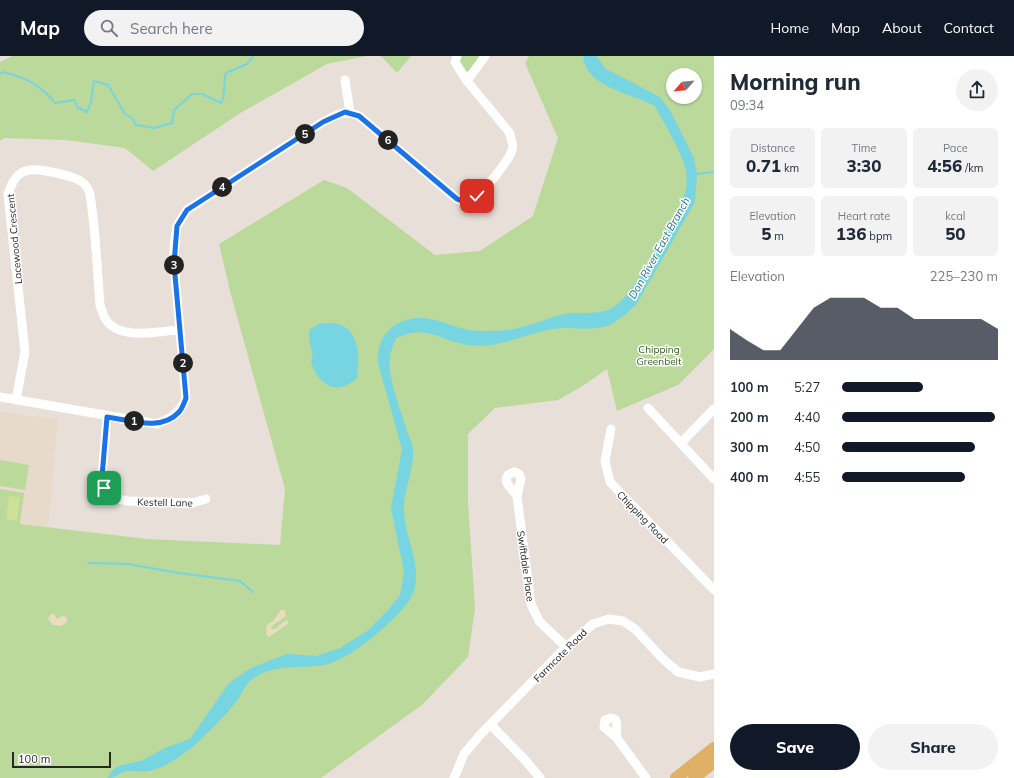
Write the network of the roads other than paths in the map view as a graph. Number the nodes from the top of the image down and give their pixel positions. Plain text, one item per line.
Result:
1 (457, 56) edge
2 (485, 56) edge
3 (345, 80) dead end
4 (467, 81) junction
5 (350, 112) junction
6 (179, 330) junction
7 (0, 398) edge
8 (16, 400) junction
9 (648, 408) dead end
10 (714, 409) edge
11 (107, 417) junction
12 (611, 429) dead end
13 (681, 443) junction
14 (714, 479) edge
15 (517, 496) dead end
16 (206, 499) dead end
17 (714, 590) edge
18 (566, 647) junction
19 (714, 674) edge
20 (491, 725) junction
21 (616, 737) dead end
22 (714, 748) edge
23 (714, 762) edge
24 (454, 778) edge
25 (540, 778) edge
26 (646, 778) edge
27 (676, 778) edge
28 (694, 778) edge

1 - 4 street
2 - 4 street
3 - 5 street
4 - 5 street
5 - 6 street
6 - 8 street, Lacewood Crescent
6 - 11 street
7 - 8 street
8 - 11 street
9 - 13 street
10 - 13 street
11 - 16 street, Kestell Lane
12 - 17 street, Chipping Road
13 - 14 street
15 - 18 street, Swiftdale Place
18 - 19 street, Farmcote Road
18 - 20 street, Farmcote Road
20 - 24 street, Farmcote Road
20 - 25 street
21 - 26 street
22 - 27 main road
23 - 28 main road

